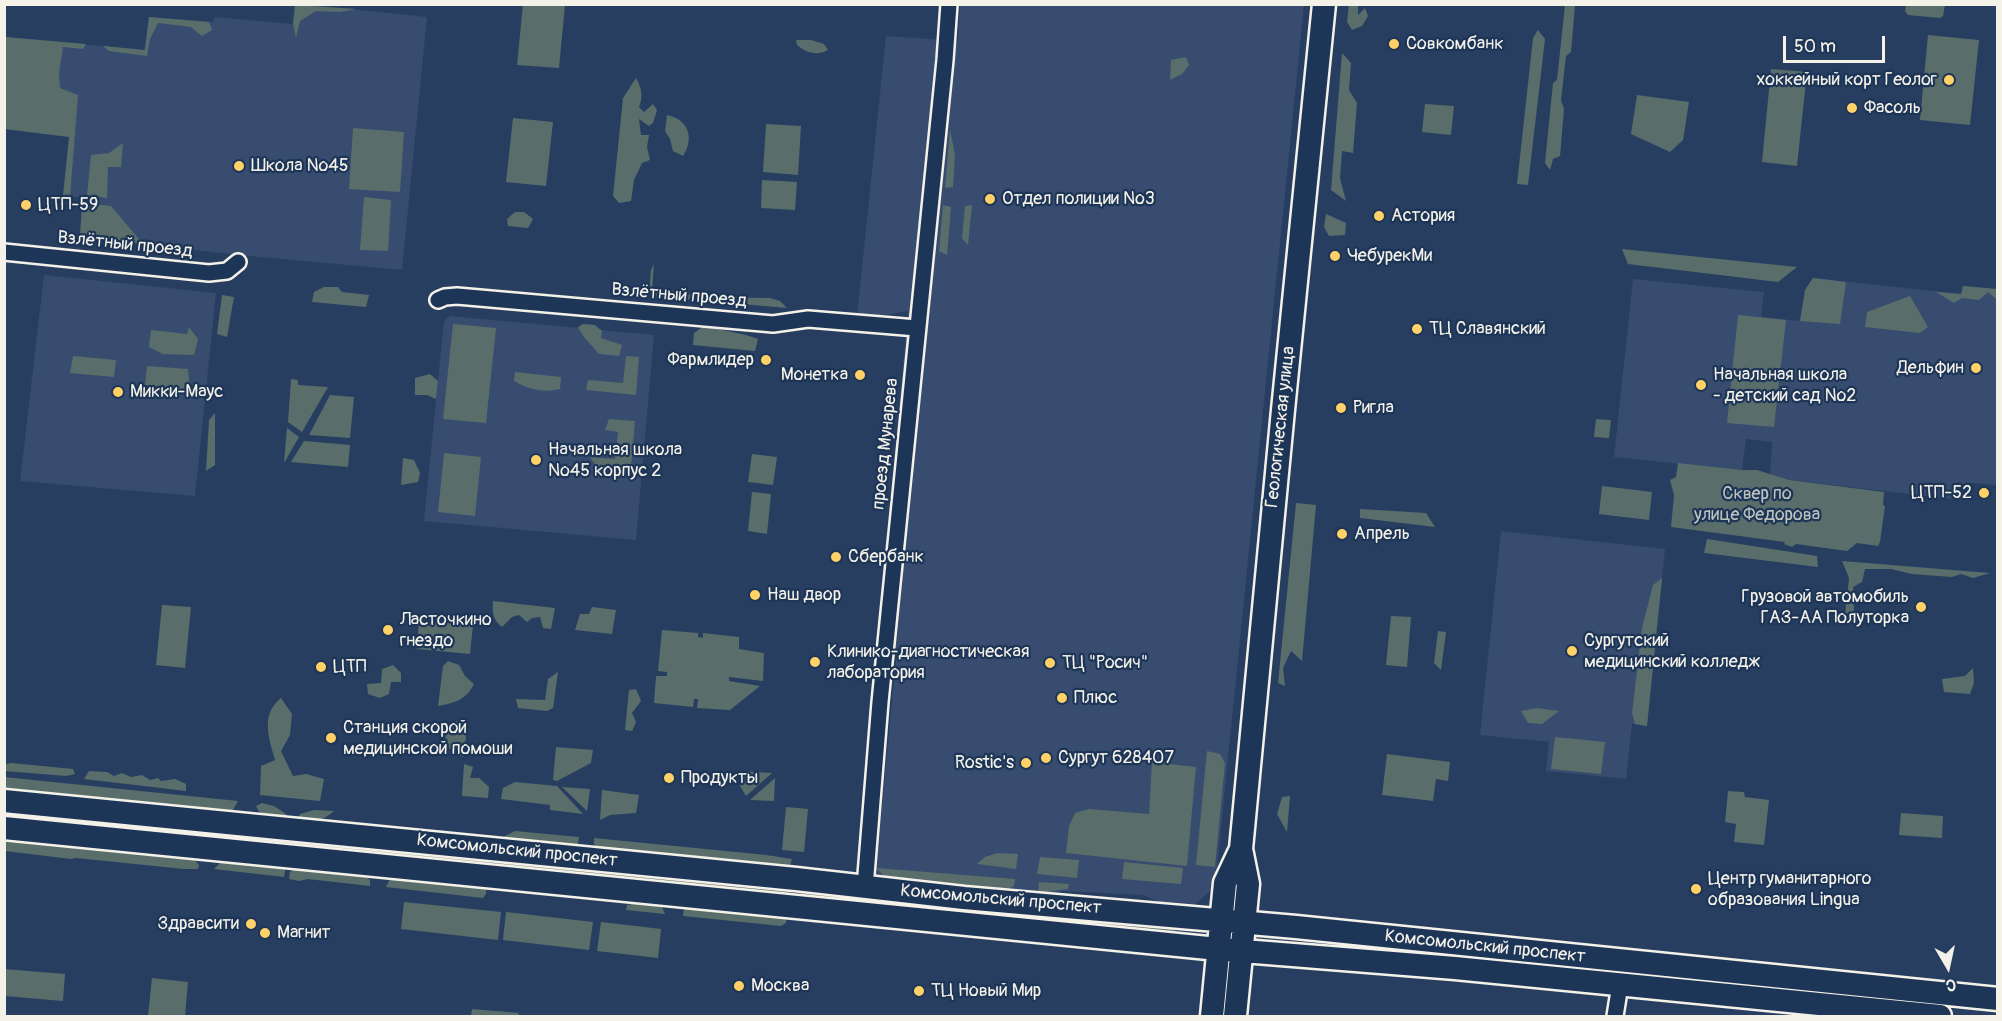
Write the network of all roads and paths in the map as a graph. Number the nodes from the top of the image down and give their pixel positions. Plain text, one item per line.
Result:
1 (949, 4) edge
2 (1324, 4) edge
3 (4, 252) edge
4 (238, 262) dead end
5 (438, 300) dead end
6 (917, 328) junction
7 (4, 801) edge
8 (4, 828) edge
9 (1241, 849) junction
10 (865, 887) junction
11 (1221, 920) junction
12 (1244, 922) junction
13 (1218, 949) junction
14 (1241, 951) junction
15 (1723, 970) junction
16 (1620, 985) junction
17 (1720, 995) junction
18 (1998, 999) edge
19 (1212, 1017) edge
20 (1235, 1017) edge
21 (1616, 1017) edge
22 (1940, 1017) edge

1 - 6 street, проезд Мунарева
2 - 9 main road, Геологическая улица
3 - 4 street, Взлётный проезд
5 - 6 street, Взлётный проезд
6 - 10 street, проезд Мунарева
7 - 10 main road, Комсомольский проспект
8 - 13 main road, Комсомольский проспект
9 - 11 main road, Геологическая улица
9 - 12 main road, Геологическая улица
10 - 11 main road, Комсомольский проспект
11 - 12 main road, Комсомольский проспект
11 - 13 main road, Геологическая улица
12 - 14 main road, Геологическая улица
12 - 15 main road, Комсомольский проспект
13 - 14 main road, Комсомольский проспект
13 - 19 main road, Геологическая улица
14 - 16 main road, Комсомольский проспект
14 - 20 main road, Геологическая улица
15 - 17 main road
15 - 18 main road, Комсомольский проспект
16 - 17 main road, Комсомольский проспект
16 - 21 street
17 - 22 main road, Комсомольский проспект

